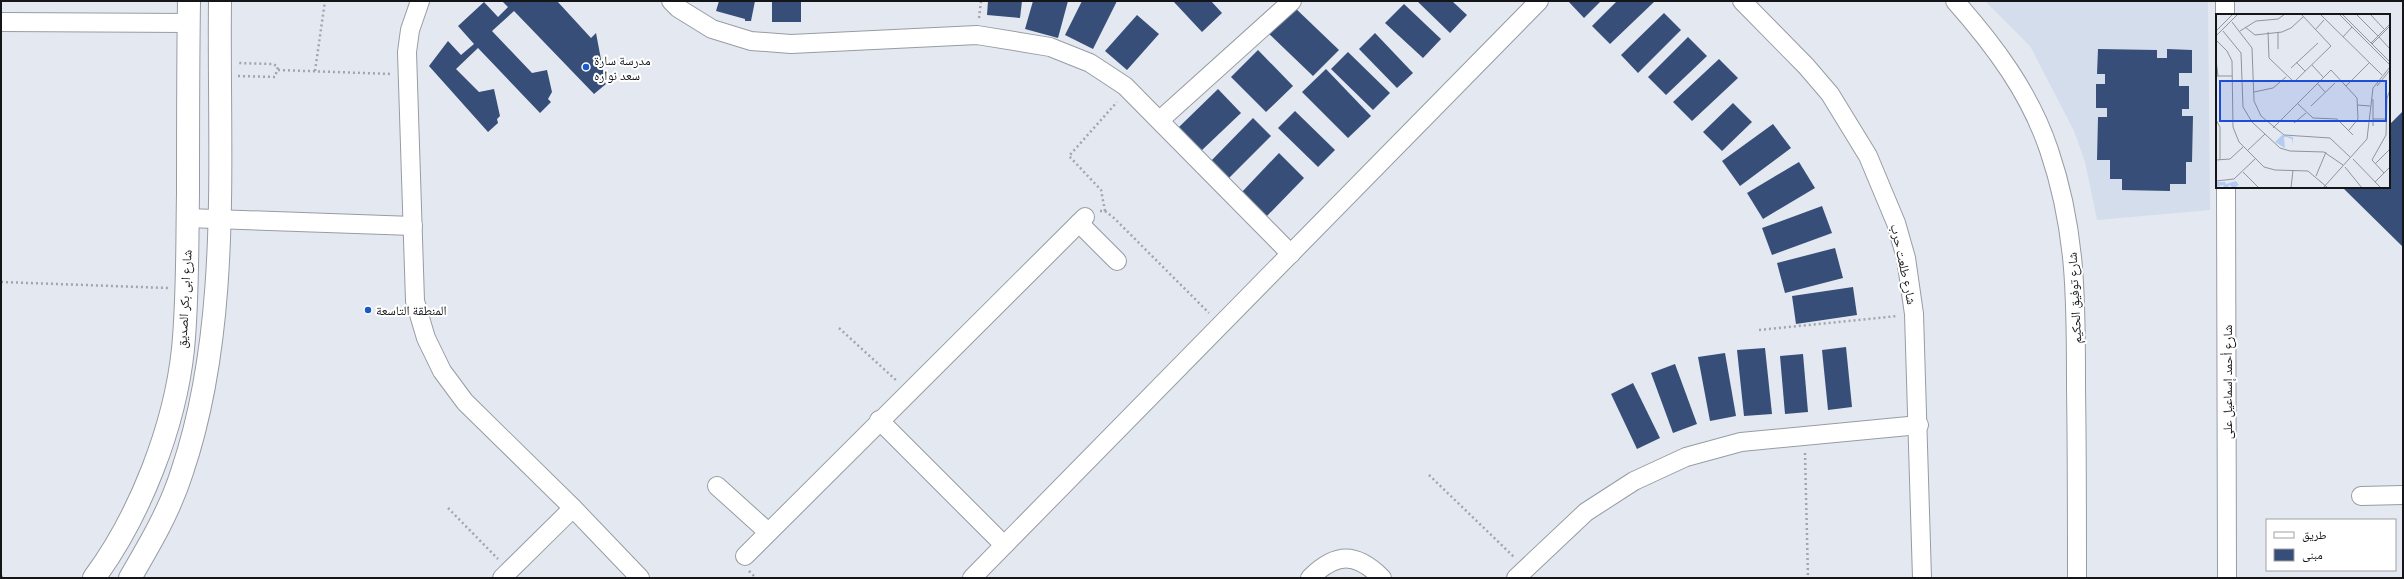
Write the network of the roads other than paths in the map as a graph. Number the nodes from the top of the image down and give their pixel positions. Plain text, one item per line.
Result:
1 (189, 1) edge
2 (220, 1) edge
3 (420, 1) edge
4 (671, 1) edge
5 (1292, 1) edge
6 (1539, 1) edge
7 (1742, 1) edge
8 (1955, 1) edge
9 (2225, 1) edge
10 (2225, 14) edge
11 (1, 22) edge
12 (189, 23) junction
13 (1160, 120) junction
14 (2226, 188) edge
15 (187, 218) junction
16 (220, 219) junction
17 (413, 226) junction
18 (1291, 254) junction
19 (1117, 261) dead end
20 (879, 420) junction
21 (1918, 425) junction
22 (717, 486) dead end
23 (2403, 495) edge
24 (2361, 496) dead end
25 (573, 508) junction
26 (768, 532) junction
27 (1004, 545) junction
28 (745, 556) dead end
29 (1521, 573) edge
30 (506, 574) edge
31 (94, 578) edge
32 (130, 578) edge
33 (640, 578) edge
34 (972, 578) edge
35 (1310, 578) edge
36 (1382, 578) edge
37 (1922, 578) edge
38 (2077, 578) edge
39 (2227, 578) edge

1 - 12 main road, شارع ابى بكر الصديق
2 - 16 main road
3 - 17 street
4 - 13 street
5 - 13 street
6 - 18 street
7 - 21 street, شارع طلعت حرب
8 - 38 street, شارع توفيق الحكيم
9 - 10 street
11 - 12 street
12 - 15 main road, شارع ابى بكر الصديق
13 - 18 street
14 - 39 street, شارع أحمد إسماعيل على
15 - 16 street
15 - 31 main road, شارع ابى بكر الصديق
16 - 17 street
16 - 32 main road
17 - 25 street
18 - 27 street
19 - 20 street
20 - 26 street
20 - 27 street
21 - 29 street
21 - 37 street, شارع طلعت حرب
22 - 26 street
23 - 24 street
25 - 30 street
25 - 33 street
26 - 28 street
27 - 34 street
35 - 36 street

